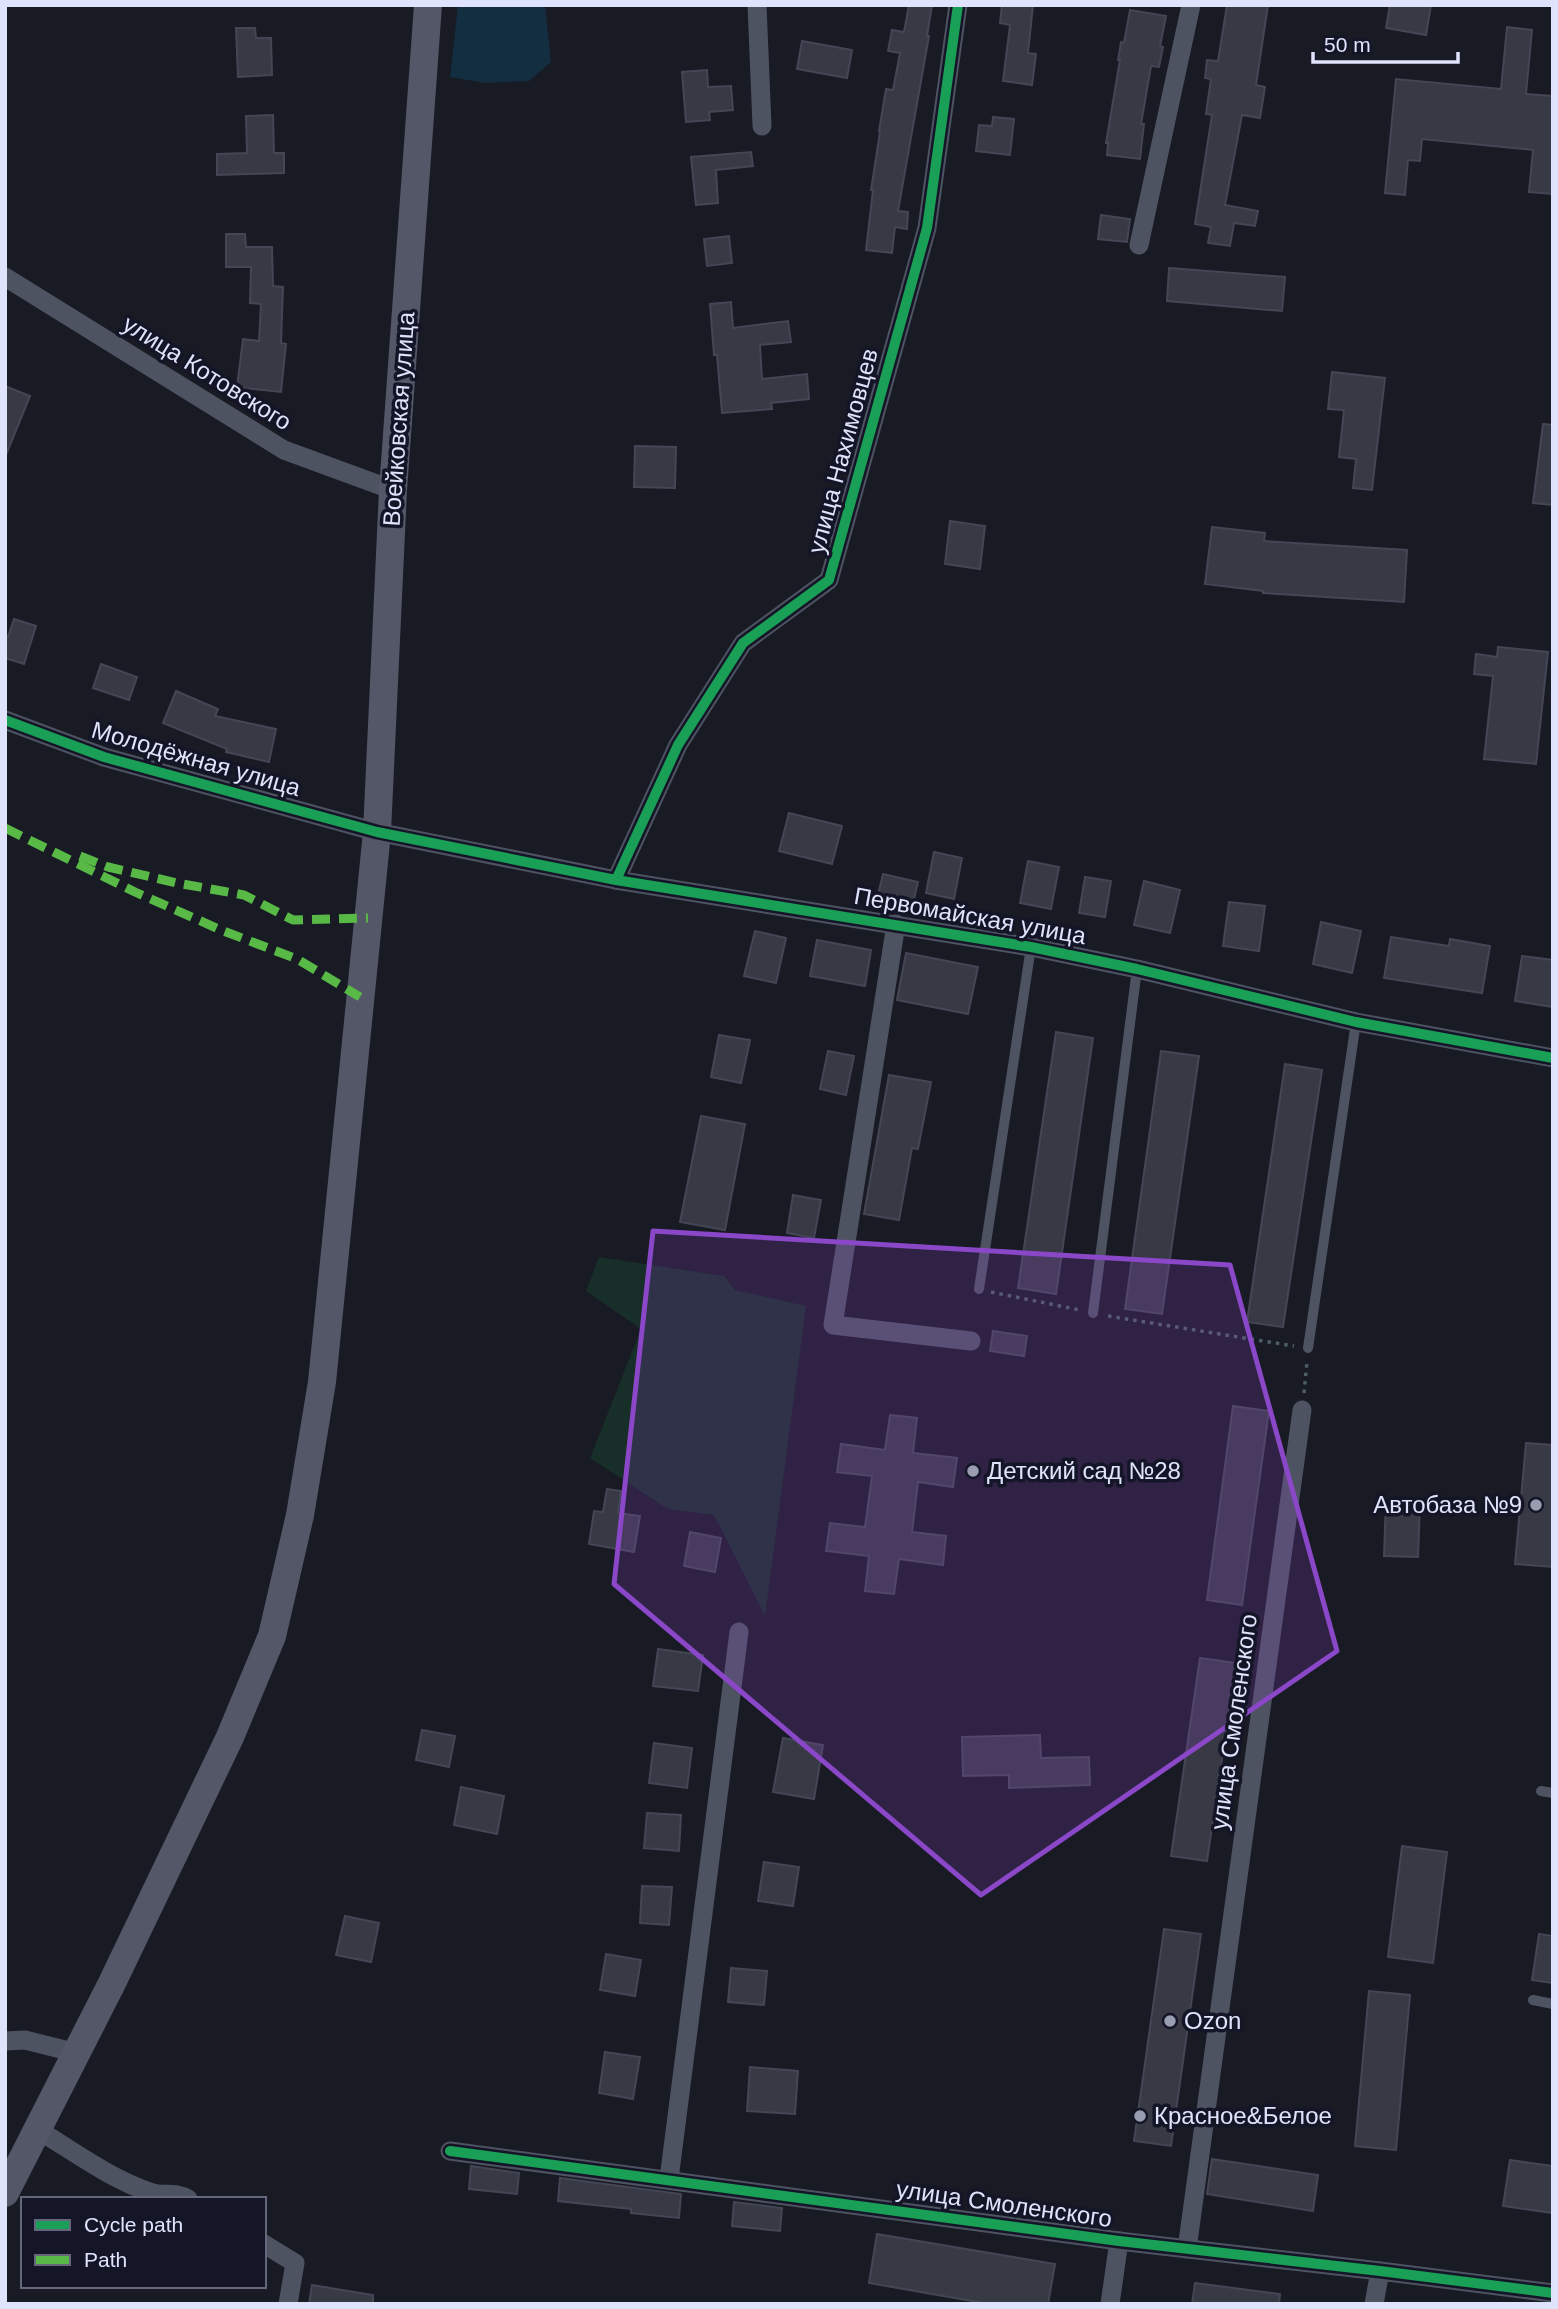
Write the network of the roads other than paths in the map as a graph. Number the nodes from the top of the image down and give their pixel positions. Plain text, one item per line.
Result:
1 (428, 5) edge
2 (757, 5) edge
3 (958, 5) edge
4 (1191, 5) edge
5 (762, 125) dead end
6 (1139, 245) dead end
7 (5, 277) edge
8 (393, 490) junction
9 (5, 720) edge
10 (377, 832) junction
11 (616, 880) junction
12 (896, 924) junction
13 (1031, 947) junction
14 (1137, 969) junction
15 (1356, 1022) junction
16 (1553, 1058) edge
17 (979, 1289) road end
18 (1093, 1313) road end
19 (971, 1341) dead end
20 (1308, 1348) road end
21 (1302, 1410) road end
22 (739, 1632) dead end
23 (1533, 2000) dead end
24 (1553, 2004) edge
25 (5, 2041) edge
26 (77, 2053) junction
27 (38, 2130) junction
28 (450, 2151) dead end
29 (669, 2179) junction
30 (5, 2193) edge
31 (185, 2197) edge
32 (1119, 2241) junction
33 (266, 2245) edge
34 (1187, 2249) junction
35 (1380, 2271) junction
36 (1553, 2293) edge
37 (288, 2304) edge
38 (1110, 2304) edge
39 (1374, 2304) edge

1 - 8 main road, Воейковская улица
2 - 5 street
3 - 11 street, улица Нахимовцев
4 - 6 street
7 - 8 street, улица Котовского
8 - 10 main road, Воейковская улица
9 - 10 street, Молодёжная улица
10 - 11 street, Первомайская улица
10 - 26 main road, Воейковская улица
11 - 12 street, Первомайская улица
12 - 13 street, Первомайская улица
12 - 19 street, Первомайская улица
13 - 14 street, Первомайская улица
13 - 17 lane
14 - 15 street, Первомайская улица
14 - 18 lane
15 - 16 street, Первомайская улица
15 - 20 lane
21 - 34 street, улица Смоленского
22 - 29 street
23 - 24 lane
25 - 26 street
26 - 27 main road, Воейковская улица
27 - 30 main road, Воейковская улица
27 - 31 street
28 - 29 street, улица Смоленского
29 - 32 street, улица Смоленского
32 - 34 street, улица Смоленского
32 - 38 street
33 - 37 street
34 - 35 street, улица Смоленского
35 - 36 street, улица Смоленского
35 - 39 street

